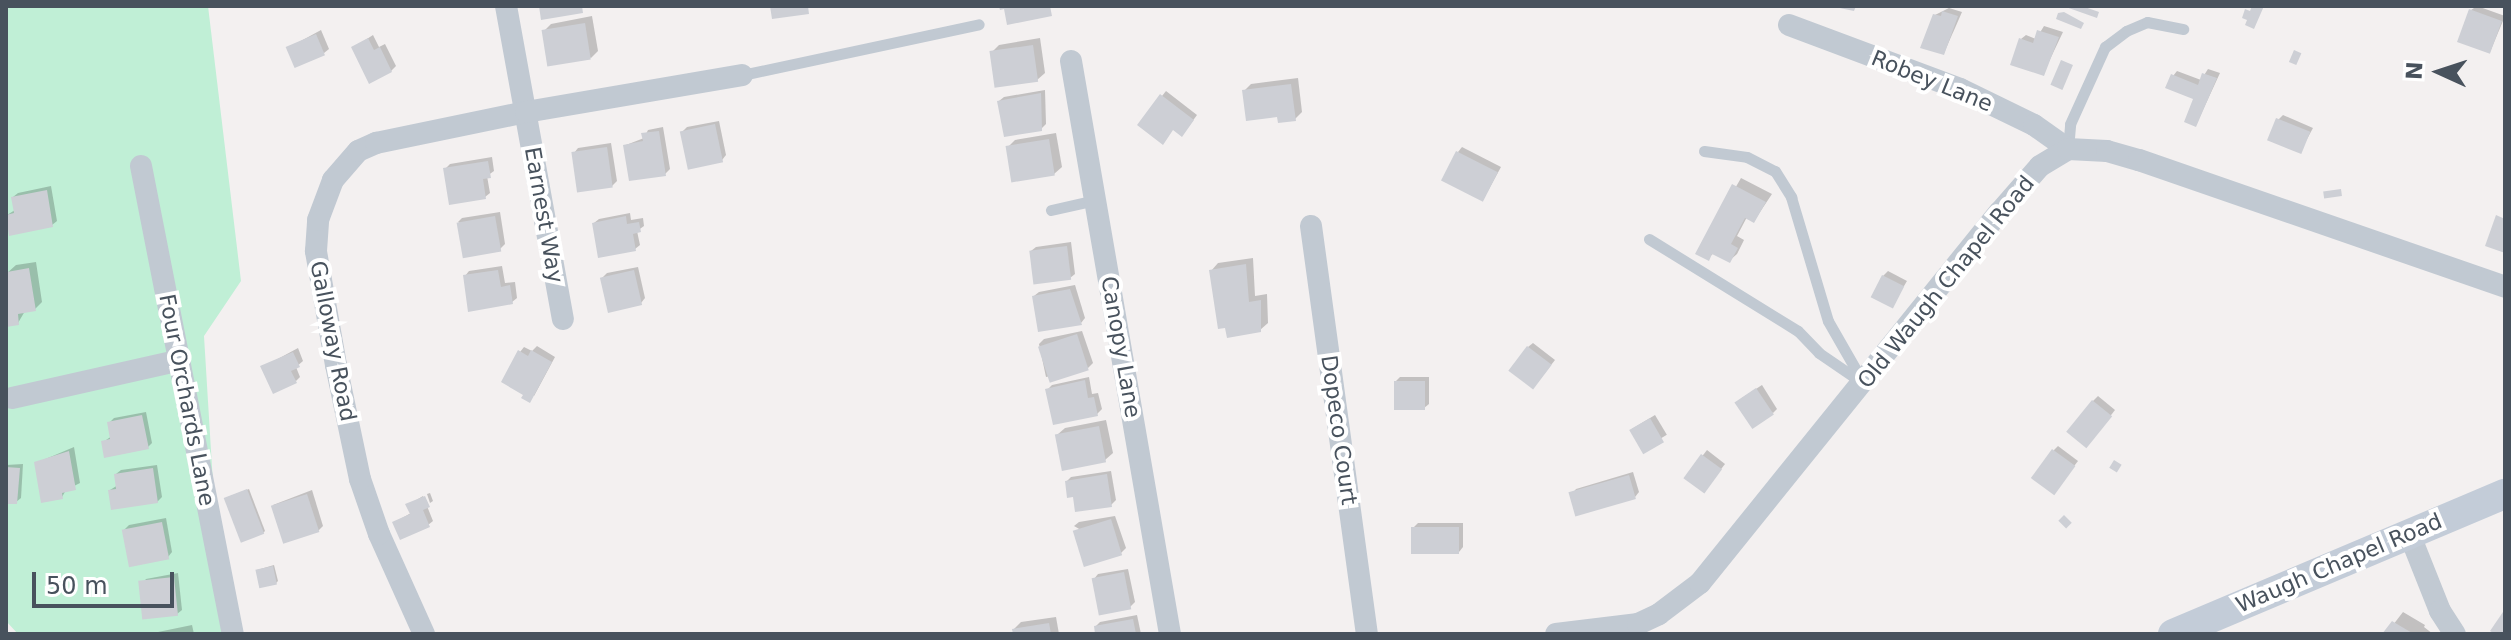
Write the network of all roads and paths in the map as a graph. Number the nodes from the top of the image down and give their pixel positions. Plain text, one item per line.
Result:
1 (506, 6) edge
2 (979, 24) dead end
3 (1789, 25) dead end
4 (2183, 29) dead end
5 (1071, 61) dead end
6 (742, 75) joint
7 (526, 112) junction
8 (2068, 149) junction
9 (1704, 151) dead end
10 (141, 166) dead end
11 (1095, 200) junction
12 (1051, 210) dead end
13 (1311, 226) dead end
14 (1649, 239) dead end
15 (2505, 287) edge
16 (563, 319) dead end
17 (180, 360) junction
18 (1863, 383) junction
19 (12, 398) dead end
20 (2505, 494) edge
21 (2409, 533) junction
22 (233, 634) edge
23 (424, 634) edge
24 (1170, 634) edge
25 (1367, 634) edge
26 (1556, 634) edge
27 (2173, 634) edge
28 (2455, 634) edge

1 - 7 street, Earnest Way
2 - 6 lane
3 - 8 street, Robey Lane
4 - 8 lane
5 - 11 street, Canopy Lane
6 - 7 street, Galloway Road
7 - 16 street, Earnest Way
7 - 23 street, Galloway Road
8 - 15 street
8 - 18 street, Old Waugh Chapel Road
9 - 18 lane
10 - 17 street, Four Orchards Lane
11 - 12 lane
11 - 24 street, Canopy Lane
13 - 25 street, Dopeco Court
14 - 18 lane
17 - 19 street
17 - 22 street, Four Orchards Lane
18 - 26 street, Old Waugh Chapel Road
20 - 21 main road, Waugh Chapel Road
21 - 27 main road, Waugh Chapel Road
21 - 28 street

